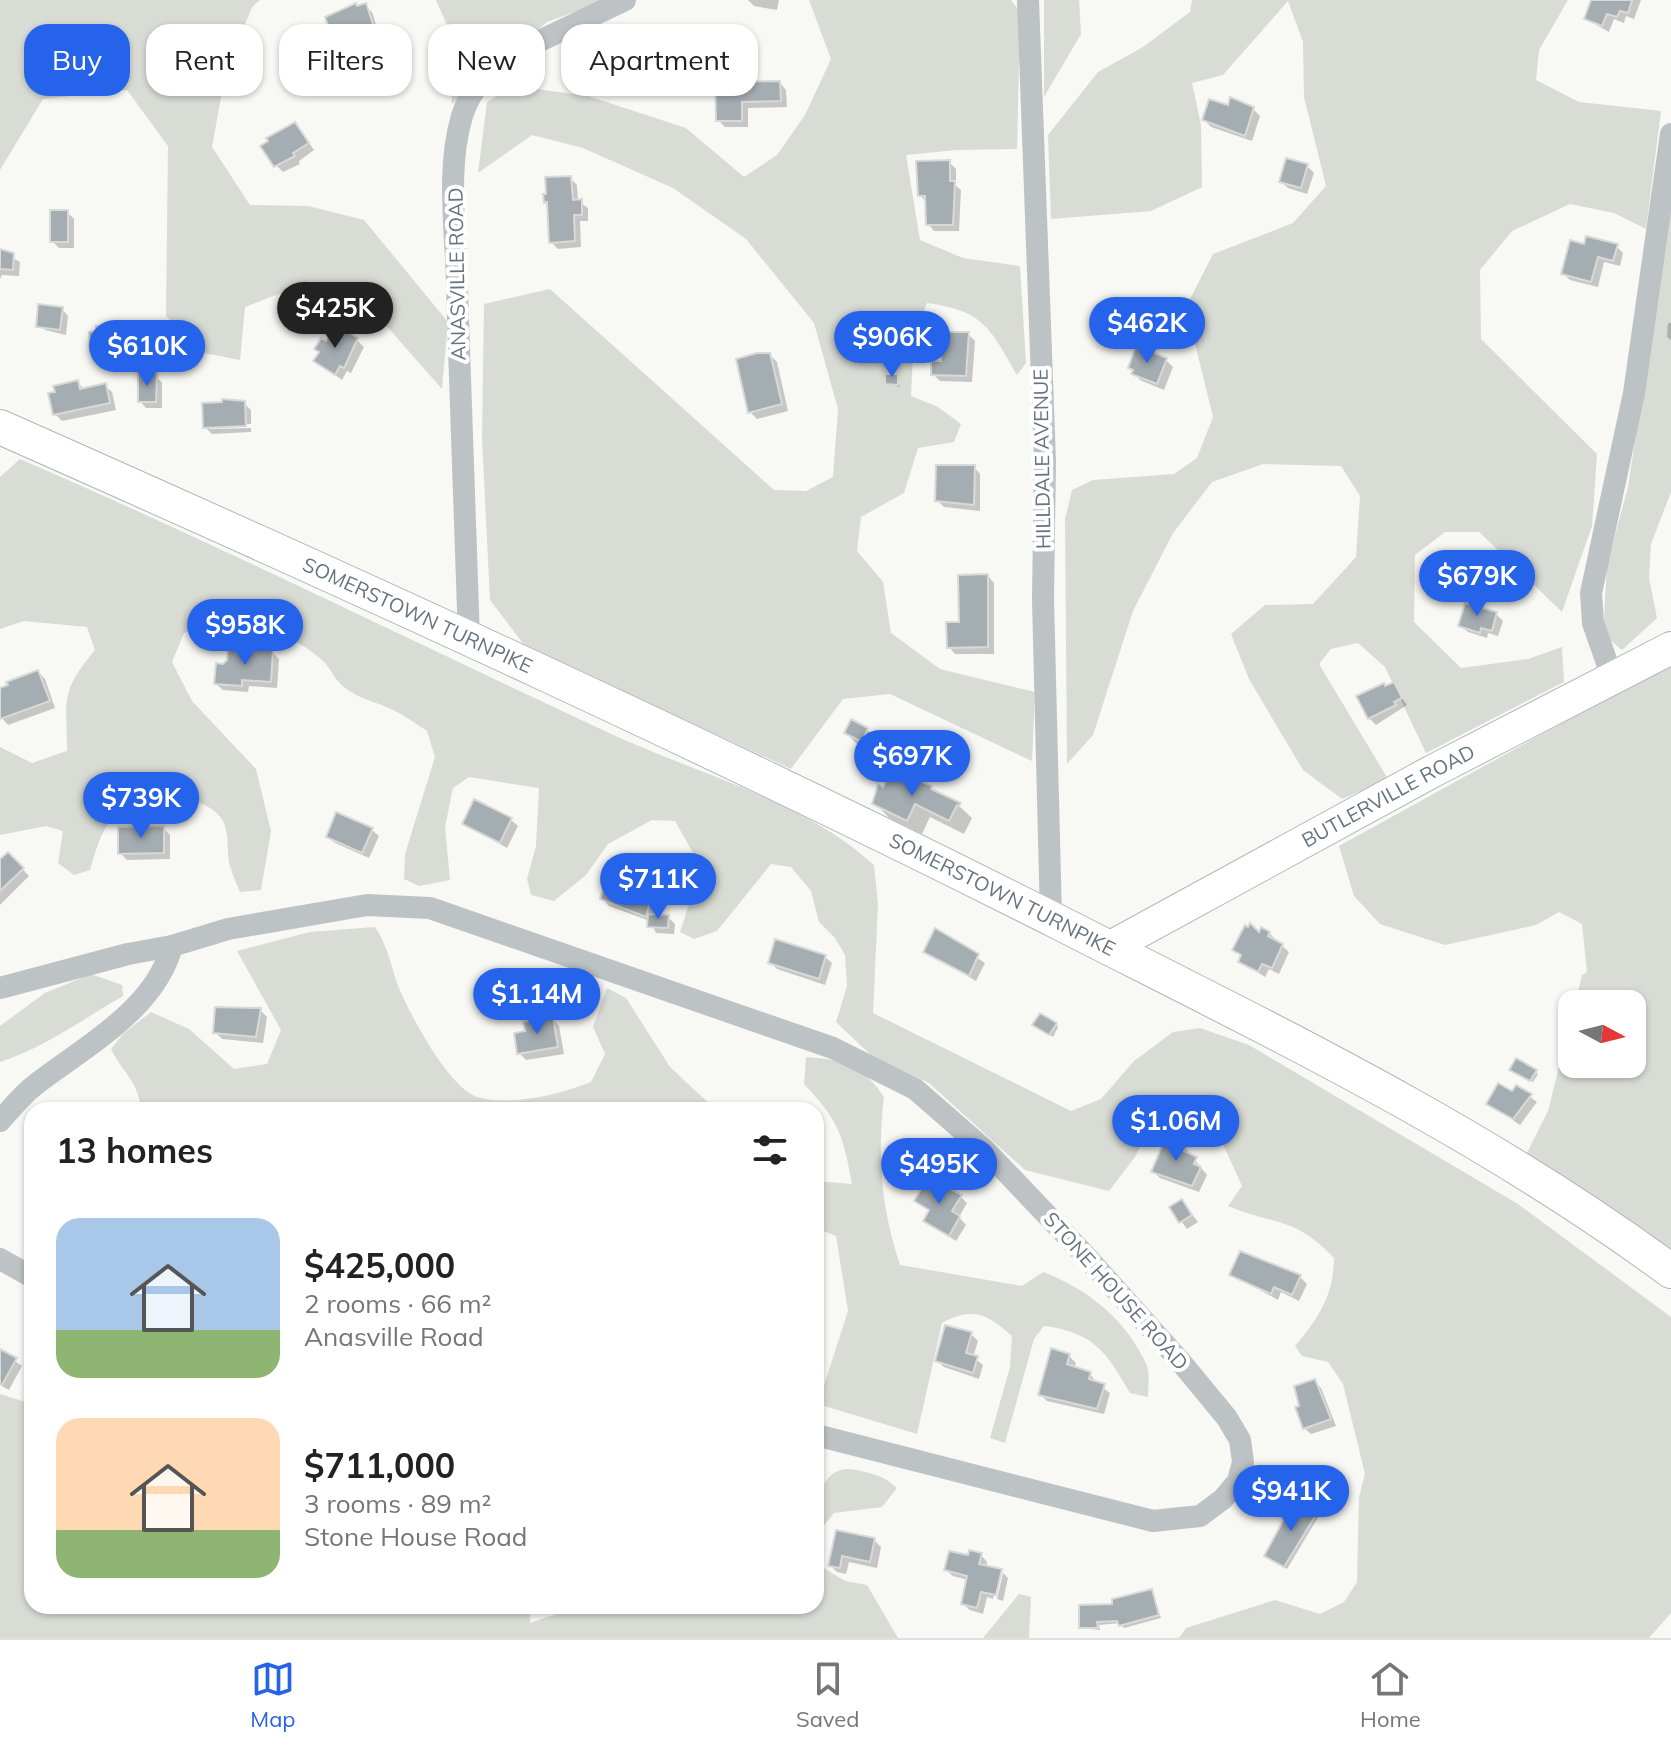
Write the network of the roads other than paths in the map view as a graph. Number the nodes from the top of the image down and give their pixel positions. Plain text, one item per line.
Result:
1 (625, 0) edge
2 (1028, 0) edge
3 (1671, 134) edge
4 (0, 427) edge
5 (469, 639) junction
6 (1671, 648) edge
7 (1612, 677) junction
8 (1051, 918) junction
9 (172, 946) junction
10 (1109, 948) junction
11 (0, 988) edge
12 (0, 1121) edge
13 (0, 1259) edge
14 (1671, 1271) edge
15 (24, 1272) edge
16 (824, 1437) edge

1 - 5 street, ANASVILLE ROAD
2 - 8 street, HILLDALE AVENUE
3 - 7 street
4 - 5 main road, SOMERSTOWN TURNPIKE
5 - 8 main road, SOMERSTOWN TURNPIKE
6 - 7 street, BUTLERVILLE ROAD
7 - 10 street, BUTLERVILLE ROAD
8 - 10 main road, SOMERSTOWN TURNPIKE
9 - 11 street, STONE HOUSE ROAD
9 - 12 street
9 - 16 street, STONE HOUSE ROAD
10 - 14 main road, SOMERSTOWN TURNPIKE
13 - 15 street

